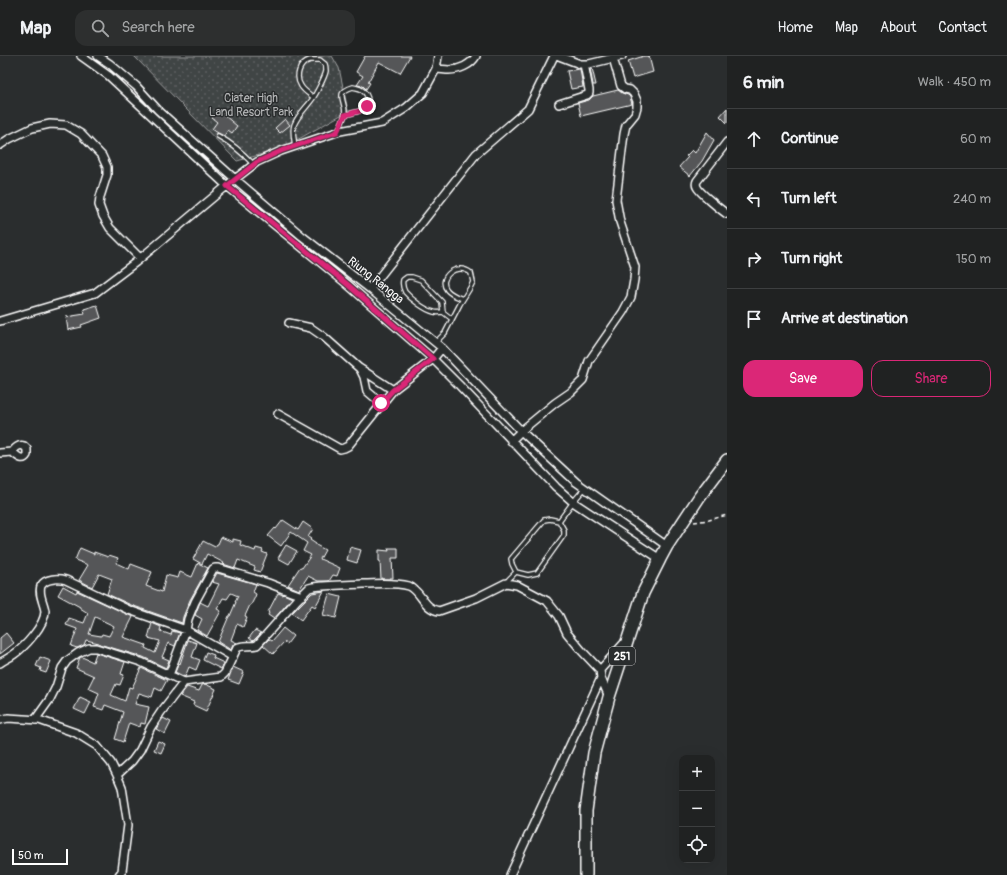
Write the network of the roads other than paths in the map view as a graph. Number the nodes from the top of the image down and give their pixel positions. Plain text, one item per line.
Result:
1 (81, 56) edge
2 (98, 56) edge
3 (438, 56) edge
4 (476, 56) edge
5 (554, 56) edge
6 (560, 56) edge
7 (622, 56) edge
8 (613, 58) junction
9 (584, 64) junction
10 (436, 69) junction
11 (314, 97) junction
12 (559, 104) dead end
13 (345, 115) junction
14 (337, 132) junction
15 (218, 136) dead end
16 (727, 142) edge
17 (0, 145) edge
18 (295, 146) junction
19 (254, 165) junction
20 (235, 179) junction
21 (227, 186) junction
22 (726, 211) edge
23 (140, 258) junction
24 (370, 289) junction
25 (463, 299) junction
26 (444, 312) junction
27 (452, 319) junction
28 (0, 322) edge
29 (289, 323) dead end
30 (436, 342) junction
31 (442, 348) junction
32 (433, 359) junction
33 (359, 368) junction
34 (393, 390) junction
35 (381, 403) junction
36 (278, 414) dead end
37 (521, 431) junction
38 (512, 441) junction
39 (12, 452) dead end
40 (0, 453) edge
41 (727, 460) edge
42 (585, 488) junction
43 (573, 502) junction
44 (559, 521) junction
45 (667, 546) junction
46 (660, 559) junction
47 (516, 572) junction
48 (506, 583) junction
49 (302, 596) junction
50 (186, 630) junction
51 (627, 640) junction
52 (233, 657) junction
53 (0, 663) edge
54 (600, 674) junction
55 (168, 675) junction
56 (184, 682) junction
57 (609, 697) junction
58 (0, 720) edge
59 (35, 720) junction
60 (117, 774) junction
61 (120, 875) edge
62 (510, 875) edge
63 (586, 875) edge

1 - 21 street
2 - 20 street, Riung Rangga
3 - 10 street
4 - 10 street
5 - 24 street
6 - 9 street
7 - 8 street
8 - 9 street
8 - 37 street
9 - 12 street
10 - 14 street
11 - 11 lane
11 - 18 lane
13 - 13 lane
13 - 14 lane
14 - 18 street
15 - 19 lane
16 - 22 street
17 - 23 street
18 - 19 street
19 - 20 street
20 - 21 street
20 - 24 street, Riung Rangga
21 - 23 street
21 - 32 street
23 - 28 street
24 - 30 street, Riung Rangga
25 - 25 lane
25 - 27 lane
26 - 26 lane
26 - 27 lane
27 - 30 lane
29 - 33 street
30 - 31 street, Riung Rangga
31 - 32 street
31 - 37 street, Riung Rangga
32 - 34 street
32 - 38 street
33 - 34 street
33 - 35 street
34 - 35 street
35 - 36 street
37 - 38 street
37 - 42 street, Riung Rangga
38 - 43 street
39 - 40 street
41 - 45 main road, 251
42 - 43 lane
42 - 45 street, Riung Rangga
43 - 44 lane
43 - 46 street
44 - 47 lane
44 - 47 lane
45 - 46 main road, 251
46 - 51 main road, 251
47 - 48 lane
48 - 49 street
48 - 54 street
49 - 50 street
49 - 52 street
50 - 52 street
50 - 53 street
50 - 55 street
51 - 54 street
51 - 57 main road, 251
52 - 56 street
54 - 57 street
54 - 62 street
55 - 56 street
55 - 59 street
56 - 60 street
57 - 63 main road, 251
58 - 59 street
59 - 60 street
60 - 61 street

